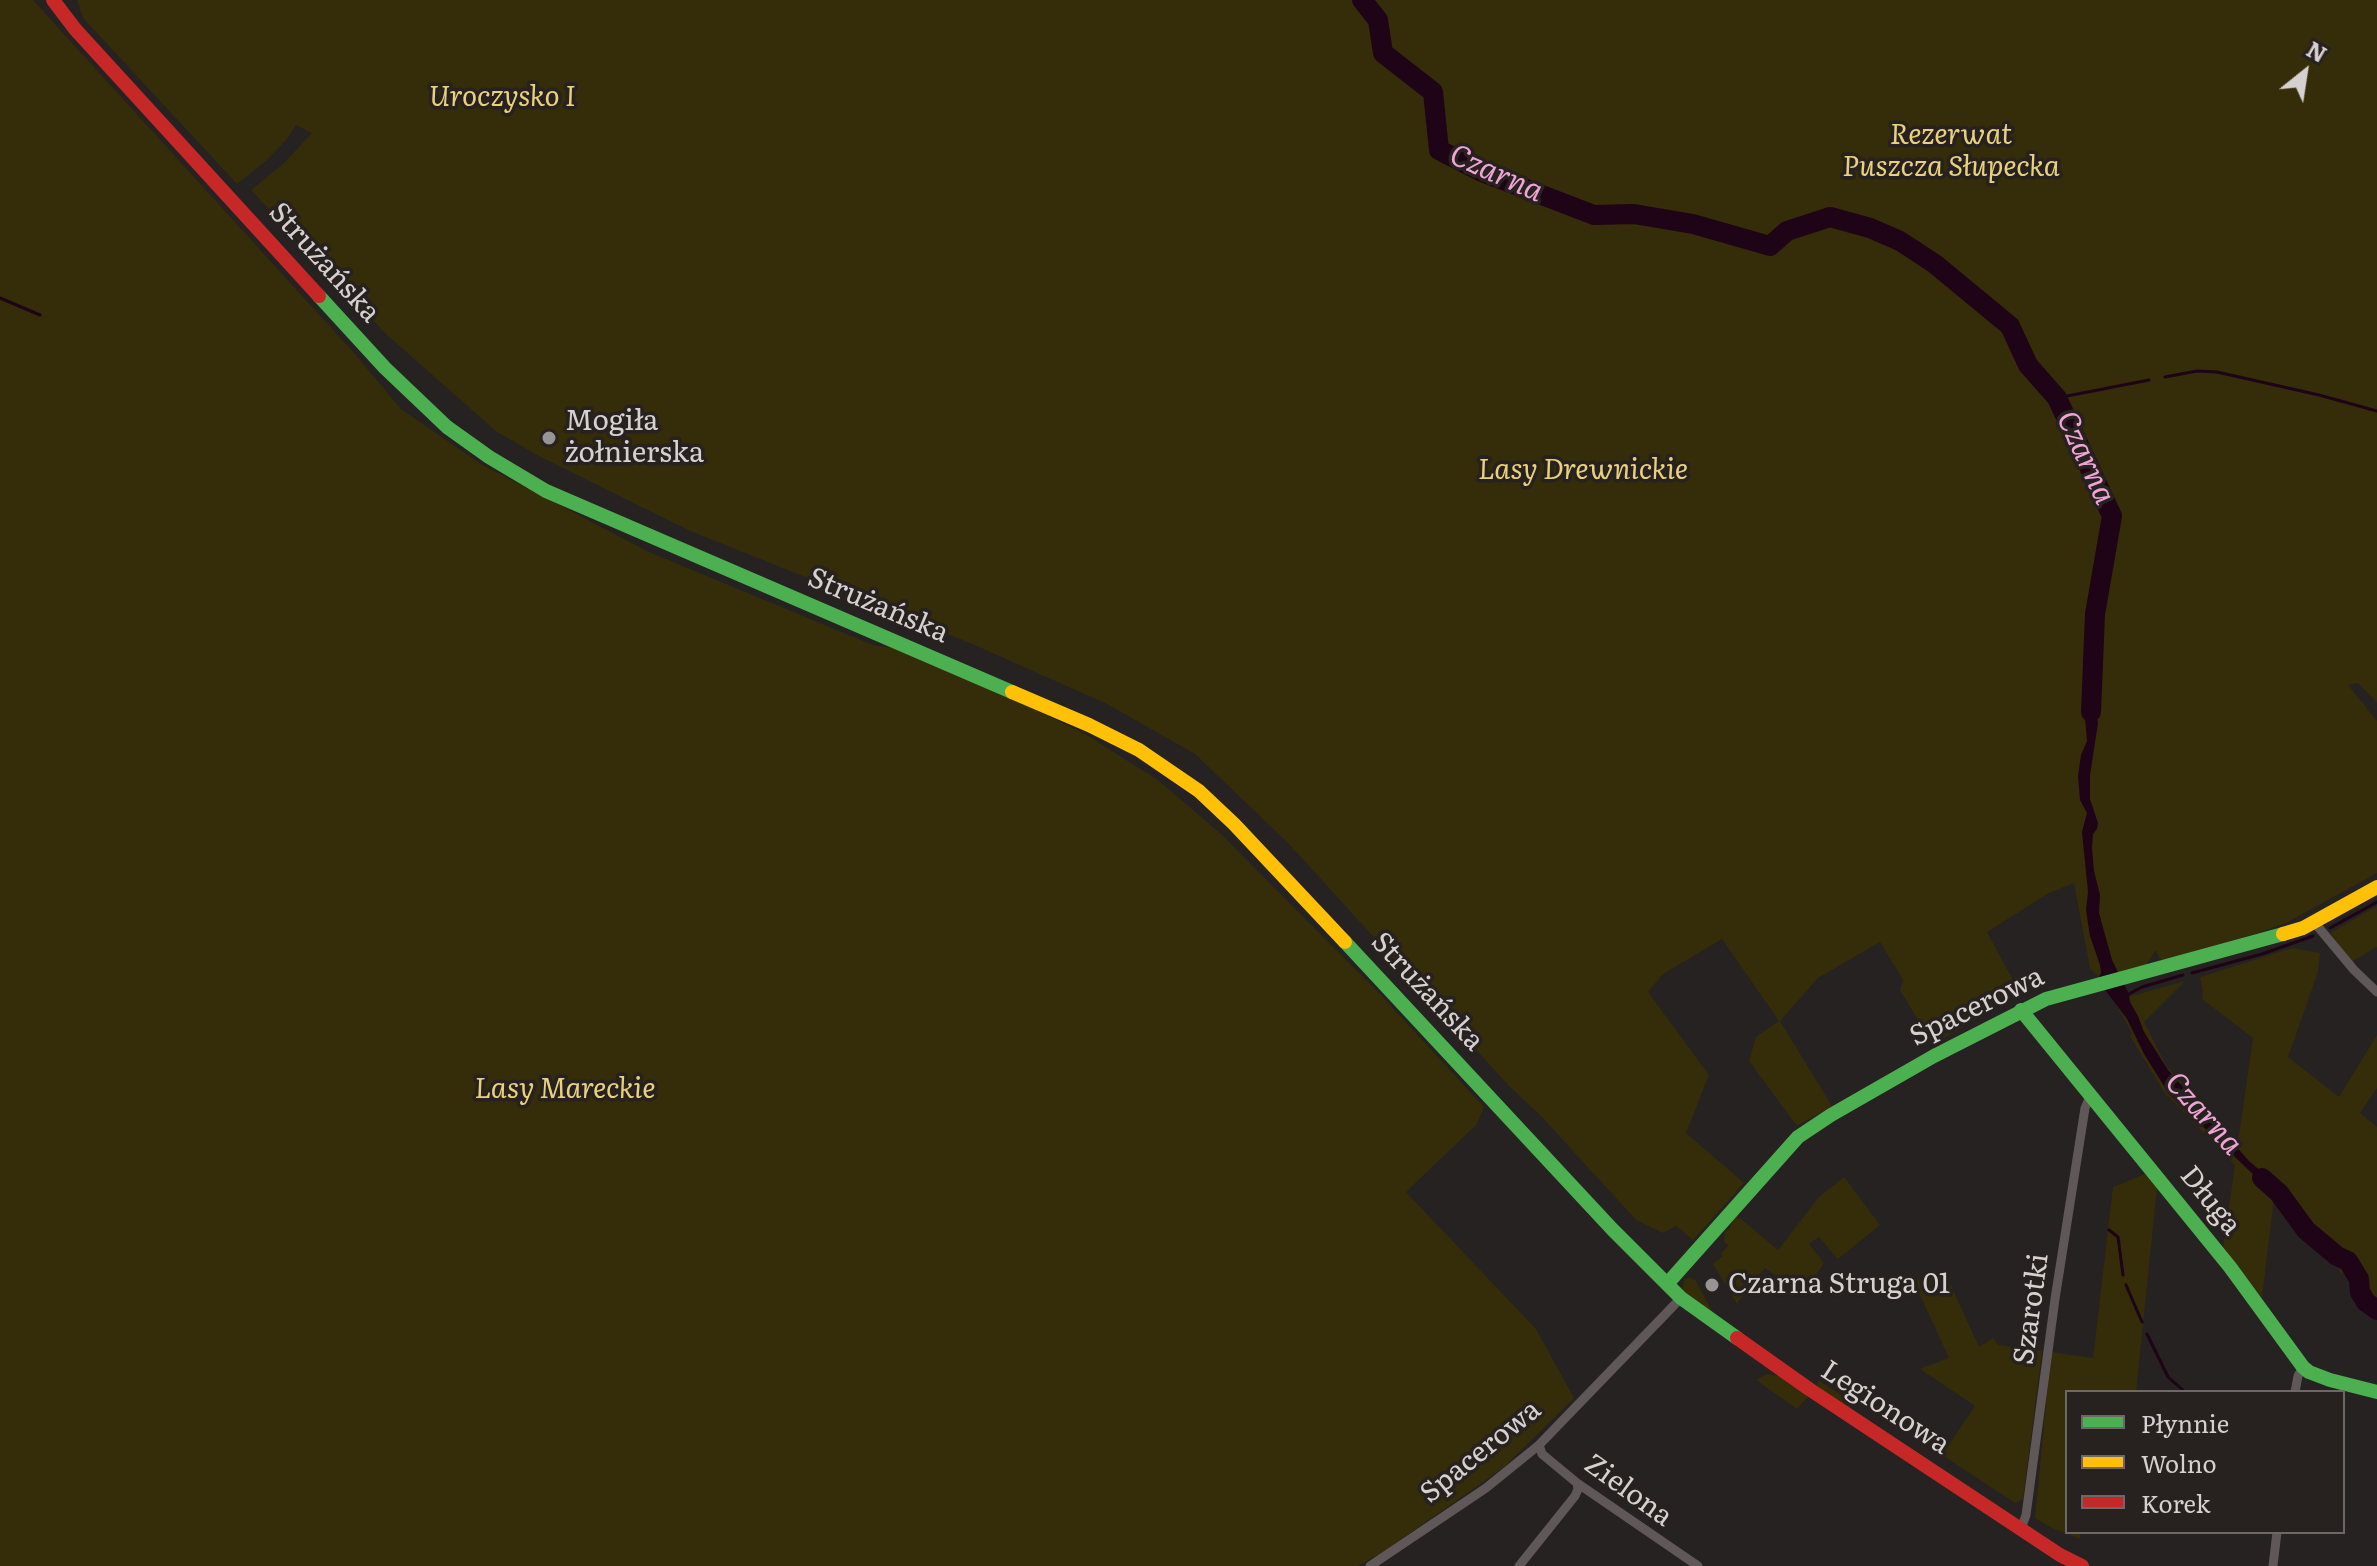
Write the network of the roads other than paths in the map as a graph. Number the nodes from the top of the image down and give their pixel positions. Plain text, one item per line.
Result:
1 (53, 0) edge
2 (2377, 887) edge
3 (2314, 922) junction
4 (2377, 992) edge
5 (2021, 1010) junction
6 (2090, 1097) junction
7 (1667, 1284) junction
8 (1681, 1298) junction
9 (2303, 1367) junction
10 (2295, 1390) edge
11 (2377, 1392) edge
12 (1539, 1445) junction
13 (1577, 1483) junction
14 (2021, 1529) junction
15 (2277, 1534) edge
16 (1522, 1565) edge
17 (1370, 1566) edge
18 (1698, 1566) edge
19 (2082, 1566) edge
20 (2273, 1566) edge

1 - 7 main road, Strużańska
2 - 3 main road, Spacerowa
3 - 4 street
3 - 5 main road, Spacerowa
5 - 6 main road, Długa
5 - 7 main road, Spacerowa
6 - 9 main road, Długa
6 - 14 street, Szarotki
7 - 8 main road, Legionowa
8 - 12 street, Spacerowa
8 - 14 main road, Legionowa
9 - 10 street
9 - 11 main road
12 - 13 street, Zielona
12 - 17 street, Spacerowa
13 - 16 street
13 - 18 street, Zielona
14 - 19 main road, Legionowa
15 - 20 street

